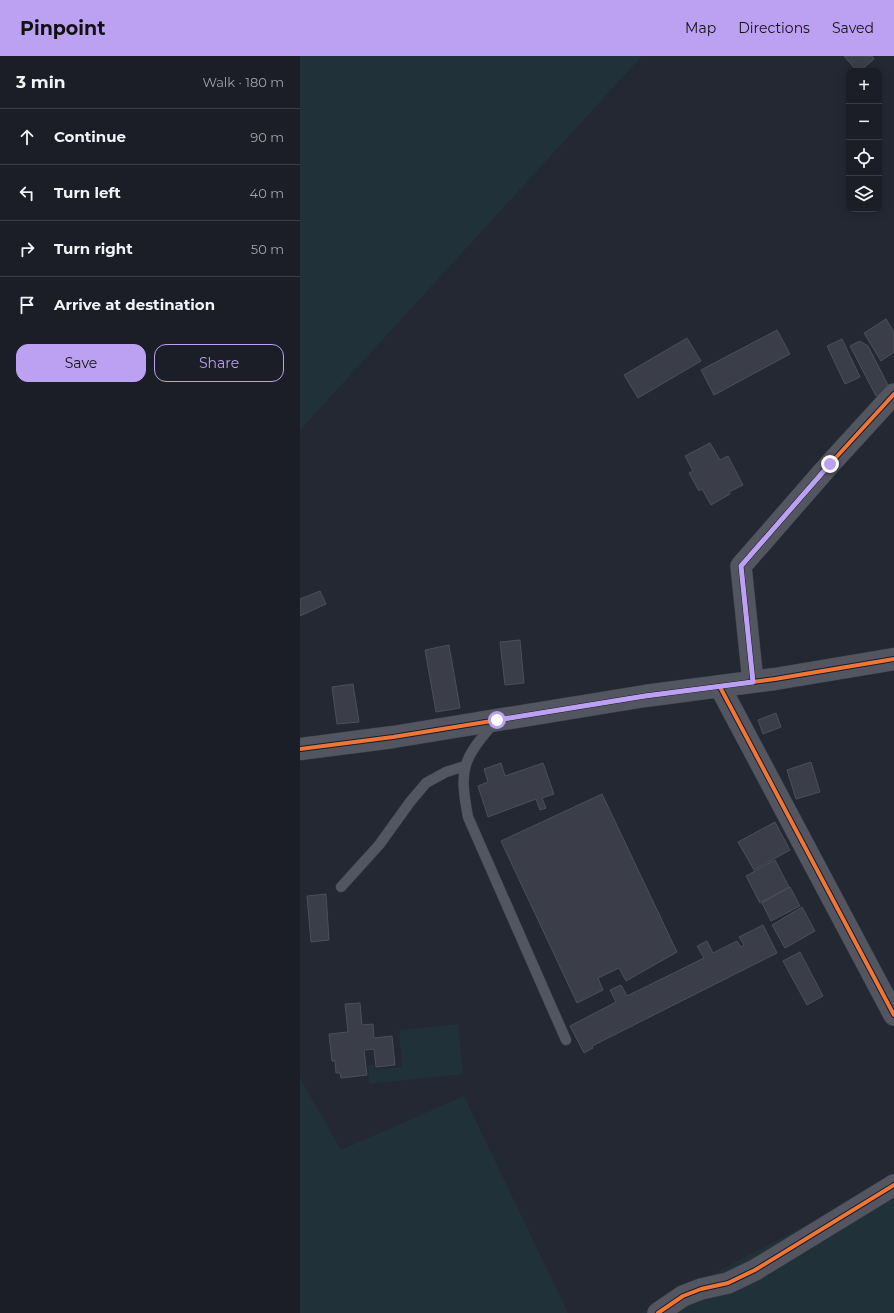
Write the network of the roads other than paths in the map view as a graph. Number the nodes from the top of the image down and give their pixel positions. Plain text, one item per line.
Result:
1 (894, 394) edge
2 (894, 659) edge
3 (753, 682) junction
4 (720, 686) junction
5 (497, 720) junction
6 (301, 748) edge
7 (465, 766) junction
8 (341, 887) dead end
9 (894, 1015) edge
10 (566, 1040) dead end
11 (894, 1185) edge
12 (658, 1313) edge

1 - 3 street
2 - 3 street
3 - 4 street
4 - 5 street
4 - 9 street
5 - 6 street
5 - 7 lane
7 - 8 lane
7 - 10 lane
11 - 12 street

